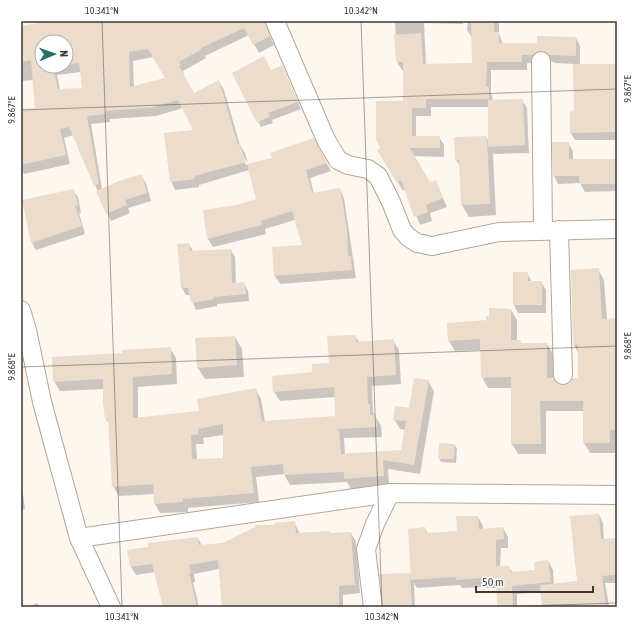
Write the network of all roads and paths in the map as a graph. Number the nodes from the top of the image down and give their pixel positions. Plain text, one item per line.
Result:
1 (275, 21) edge
2 (541, 61) dead end
3 (617, 229) edge
4 (551, 230) junction
5 (21, 310) edge
6 (563, 375) dead end
7 (390, 494) junction
8 (617, 495) edge
9 (79, 538) junction
10 (111, 607) edge
11 (372, 607) edge

1 - 4 street
2 - 4 street
3 - 4 street
4 - 6 street
5 - 9 street
7 - 8 street
7 - 9 street
7 - 11 street
9 - 10 street

